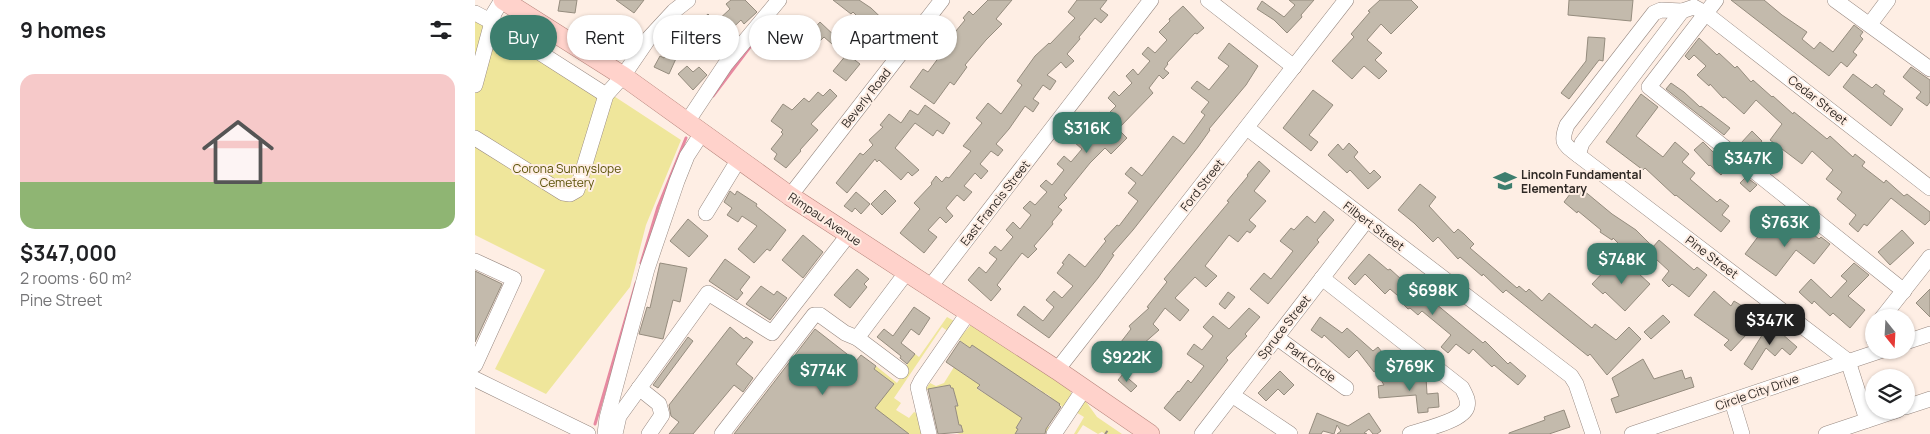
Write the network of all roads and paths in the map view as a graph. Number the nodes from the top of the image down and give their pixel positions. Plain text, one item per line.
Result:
1 (502, 0) edge
2 (688, 0) edge
3 (779, 0) edge
4 (943, 0) edge
5 (1151, 0) edge
6 (1208, 0) edge
7 (1346, 0) edge
8 (1716, 0) edge
9 (1835, 0) edge
10 (1888, 0) edge
11 (523, 5) edge
12 (1682, 11) junction
13 (475, 13) edge
14 (1705, 13) junction
15 (494, 15) edge
16 (490, 21) edge
17 (1870, 24) junction
18 (490, 29) edge
19 (551, 60) edge
20 (1294, 67) junction
21 (1930, 69) edge
22 (623, 76) junction
23 (475, 85) edge
24 (606, 95) junction
25 (687, 122) junction
26 (1247, 128) junction
27 (702, 133) junction
28 (475, 138) edge
29 (1579, 155) junction
30 (739, 158) junction
31 (1930, 188) edge
32 (790, 196) junction
33 (705, 213) dead end
34 (1366, 220) junction
35 (849, 234) junction
36 (1930, 257) edge
37 (475, 261) edge
38 (906, 273) junction
39 (1322, 278) junction
40 (930, 287) junction
41 (1903, 291) junction
42 (1889, 309) edge
43 (968, 312) junction
44 (1930, 334) edge
45 (1277, 337) junction
46 (857, 338) junction
47 (1915, 339) edge
48 (1865, 353) edge
49 (1848, 362) junction
50 (475, 365) edge
51 (1057, 370) junction
52 (901, 371) dead end
53 (475, 379) edge
54 (639, 388) junction
55 (1346, 388) dead end
56 (1084, 389) junction
57 (1232, 395) junction
58 (1930, 399) edge
59 (1732, 401) junction
60 (1915, 404) edge
61 (1870, 419) edge
62 (1867, 420) junction
63 (1109, 429) dead end
64 (1664, 429) edge
65 (586, 434) edge
66 (605, 434) edge
67 (615, 434) edge
68 (649, 434) edge
69 (722, 434) edge
70 (929, 434) edge
71 (1054, 434) edge
72 (1105, 434) edge
73 (1150, 434) edge
74 (1202, 434) edge
75 (1290, 434) edge
76 (1410, 434) edge
77 (1593, 434) edge
78 (1632, 434) edge
79 (1742, 434) edge
80 (1825, 434) edge

1 - 11 main road, Rimpau Avenue
1 - 15 street
2 - 22 street
3 - 25 street
4 - 32 street, Beverly Road
5 - 40 street, East Francis Street
6 - 20 street
7 - 20 street, Ford Street
8 - 14 street
9 - 17 street
10 - 17 street
11 - 22 main road, Rimpau Avenue
12 - 14 street
12 - 29 street
12 - 29 street, Pine Street
13 - 16 street
14 - 31 street, Cedar Street
14 - 41 street
17 - 21 street
18 - 23 street
19 - 24 street
20 - 26 street, Ford Street
22 - 24 street
22 - 25 main road, Rimpau Avenue
24 - 28 street
25 - 27 main road, Rimpau Avenue
26 - 34 street, Filbert Street
26 - 51 street, Ford Street
27 - 30 main road, Rimpau Avenue
27 - 66 street
29 - 49 street, Pine Street
30 - 32 main road, Rimpau Avenue
30 - 33 street
32 - 35 main road, Rimpau Avenue
34 - 39 street, Spruce Street
34 - 77 street, Filbert Street
35 - 38 main road, Rimpau Avenue
35 - 54 street
36 - 41 street
37 - 50 street
38 - 40 main road, Rimpau Avenue
38 - 46 street
39 - 45 street, Spruce Street
39 - 76 street
40 - 43 main road, Rimpau Avenue
41 - 42 street
43 - 51 main road, Rimpau Avenue
43 - 70 street
44 - 47 street
45 - 55 street, Park Circle
45 - 57 street, Spruce Street
46 - 52 street
46 - 69 street
48 - 49 street, Circle City Drive
49 - 59 street, Circle City Drive
49 - 62 street
51 - 56 main road, Rimpau Avenue
53 - 65 street
54 - 67 street
54 - 68 street
56 - 71 street
56 - 73 main road, Rimpau Avenue
57 - 74 street, Spruce Street
57 - 75 street
58 - 60 street
59 - 64 street, Circle City Drive
59 - 79 street
61 - 62 street
62 - 80 street
63 - 72 path
64 - 78 street, Circle City Drive

